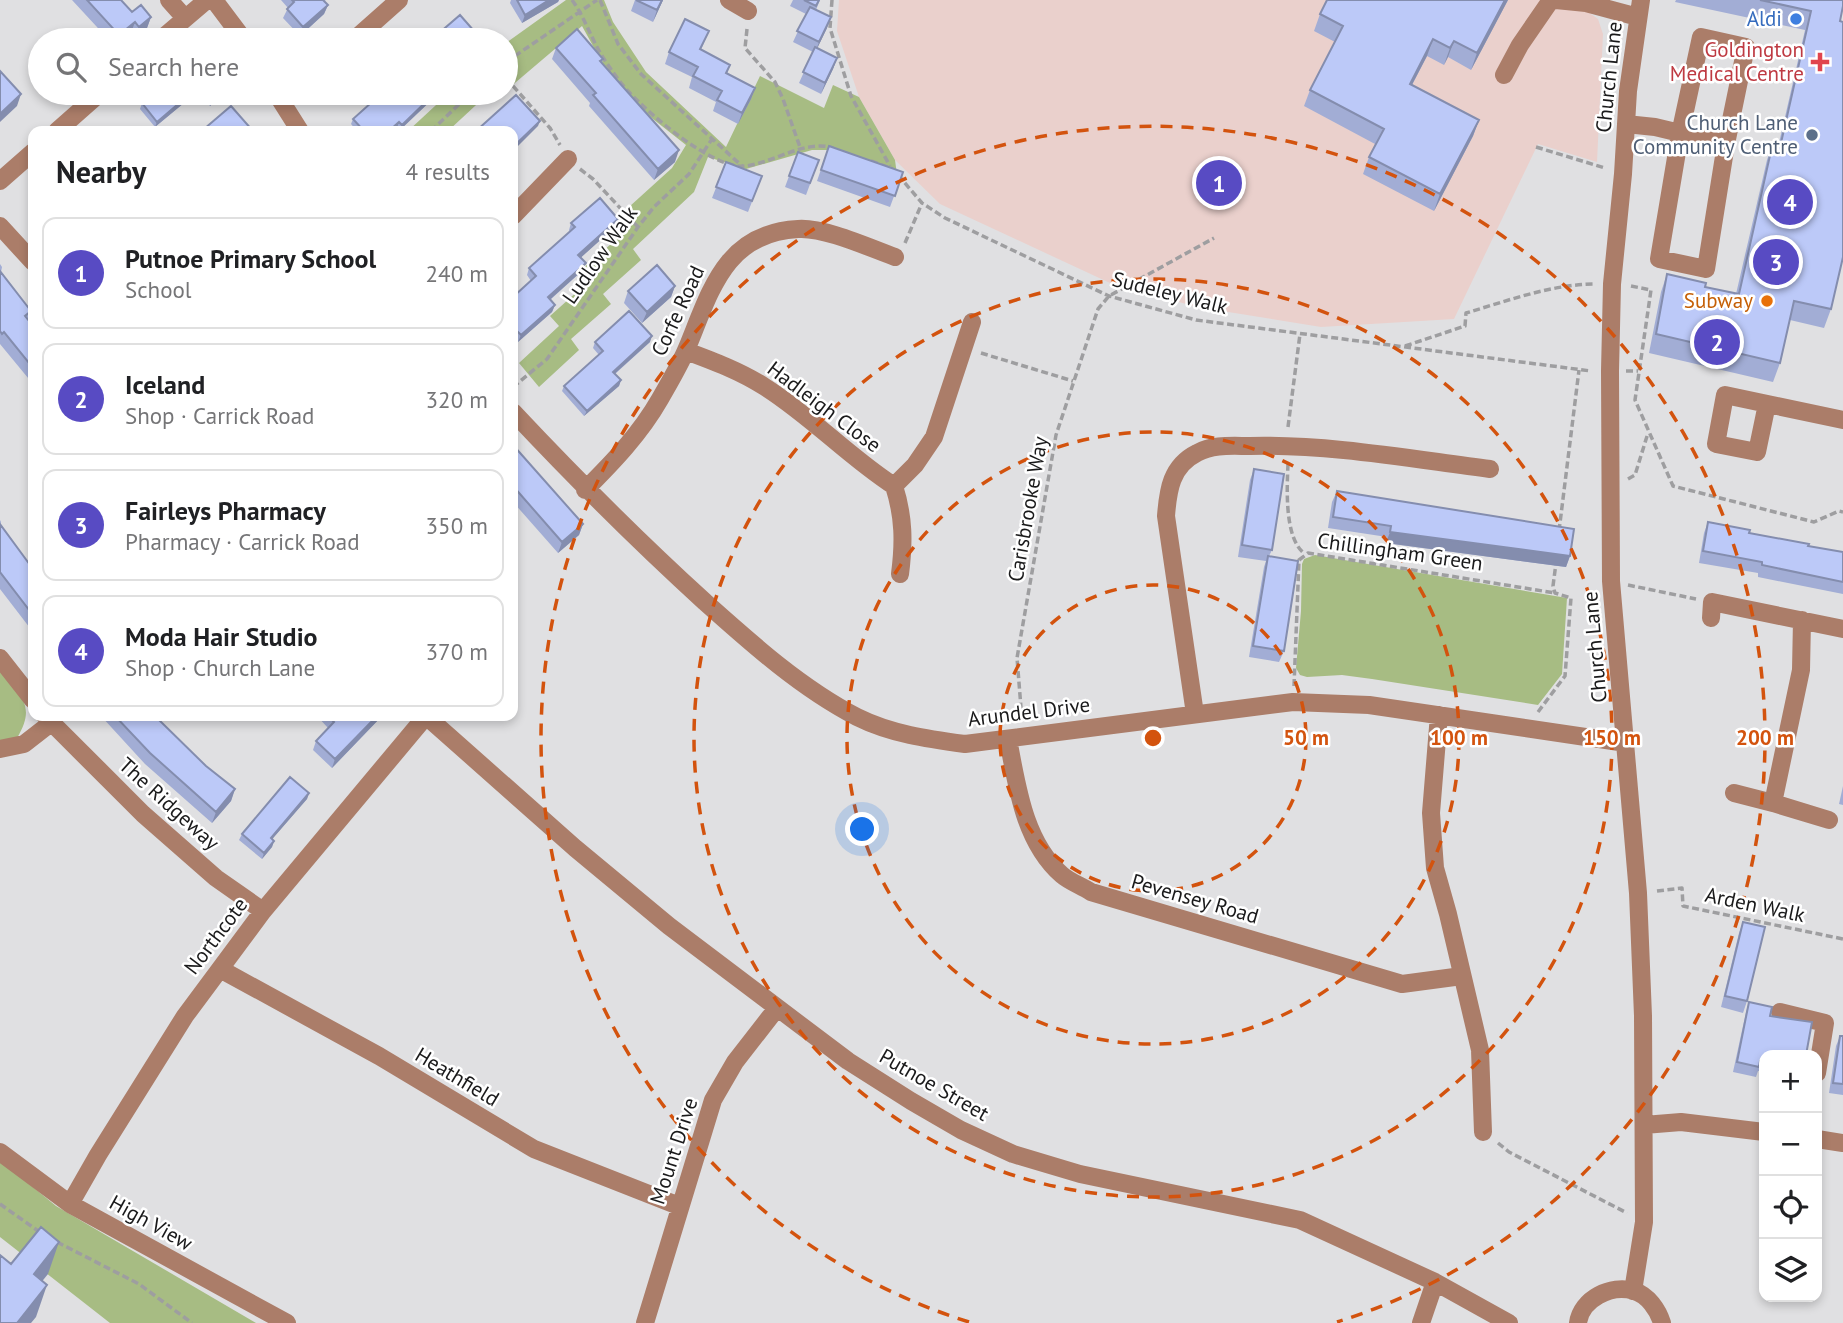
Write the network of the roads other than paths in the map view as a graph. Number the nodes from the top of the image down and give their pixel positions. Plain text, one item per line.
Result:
1 (169, 0) edge
2 (207, 0) edge
3 (214, 0) edge
4 (400, 0) edge
5 (730, 0) edge
6 (1553, 0) edge
7 (1639, 8) edge
8 (748, 11) road end
9 (185, 18) junction
10 (174, 28) edge
11 (235, 28) edge
12 (368, 28) edge
13 (1504, 75) dead end
14 (86, 105) edge
15 (289, 105) edge
16 (1626, 124) junction
17 (63, 126) edge
18 (298, 126) edge
19 (1680, 134) junction
20 (1726, 144) junction
21 (28, 156) edge
22 (568, 159) road end
23 (0, 181) edge
24 (518, 211) edge
25 (0, 226) edge
26 (28, 257) edge
27 (895, 257) road end
28 (972, 322) dead end
29 (686, 351) junction
30 (1767, 404) dead end
31 (518, 417) edge
32 (1843, 420) edge
33 (1490, 469) dead end
34 (894, 486) junction
35 (585, 489) junction
36 (900, 574) dead end
37 (1712, 610) road end
38 (1802, 620) junction
39 (1843, 629) edge
40 (0, 658) edge
41 (28, 694) edge
42 (1195, 714) junction
43 (1439, 715) junction
44 (46, 721) edge
45 (50, 721) edge
46 (422, 721) edge
47 (432, 721) edge
48 (1015, 738) junction
49 (1626, 743) junction
50 (0, 749) edge
51 (1734, 793) dead end
52 (1773, 803) junction
53 (1829, 820) dead end
54 (263, 911) junction
55 (220, 969) junction
56 (1462, 976) junction
57 (777, 1009) junction
58 (1780, 1012) dead end
59 (1821, 1050) edge
60 (1644, 1125) junction
61 (1759, 1131) edge
62 (1483, 1132) road end
63 (1822, 1140) edge
64 (1843, 1143) edge
65 (0, 1152) edge
66 (70, 1203) junction
67 (679, 1206) junction
68 (1435, 1282) junction
69 (1633, 1291) junction
70 (257, 1317) edge
71 (287, 1323) edge
72 (645, 1323) edge
73 (1421, 1323) edge
74 (1509, 1323) edge
75 (1577, 1323) edge
76 (1662, 1323) edge

1 - 9 street
2 - 9 street
3 - 11 street
4 - 12 street
5 - 8 street
6 - 7 street
6 - 13 street
7 - 16 street, Church Lane
9 - 10 street
14 - 17 street
15 - 18 street
16 - 19 street
16 - 49 street, Church Lane
19 - 20 street
19 - 20 street
19 - 20 street
21 - 23 street
22 - 24 street
25 - 26 street
27 - 29 street, Corfe Road
28 - 34 street
29 - 34 street, Hadleigh Close
29 - 35 street, Corfe Road
30 - 32 street
31 - 35 street, Arundel Drive
33 - 42 street
34 - 36 street
35 - 48 street, Arundel Drive
37 - 38 street
38 - 39 street
38 - 52 street
40 - 41 street
42 - 43 street, Arundel Drive
42 - 48 street, Arundel Drive
43 - 49 street, Arundel Drive
43 - 56 street
44 - 50 street, The Ridgeway
45 - 54 street, The Ridgeway
46 - 54 street, Northcote
47 - 57 street, Putnoe Street
48 - 56 street, Pevensey Road
49 - 60 street, Church Lane
51 - 52 street
52 - 53 street
54 - 55 street, Northcote
55 - 66 street, Northcote
55 - 67 street, Heathfield
56 - 62 street
57 - 67 street, Mount Drive
57 - 68 street, Putnoe Street
58 - 59 street
60 - 61 street
60 - 69 street, Church Lane
63 - 64 street
65 - 66 street, High View
66 - 70 street, High View
67 - 72 street, Mount Drive
68 - 73 street
68 - 74 street, Putnoe Street
69 - 75 street
69 - 76 street
70 - 71 street, High View

